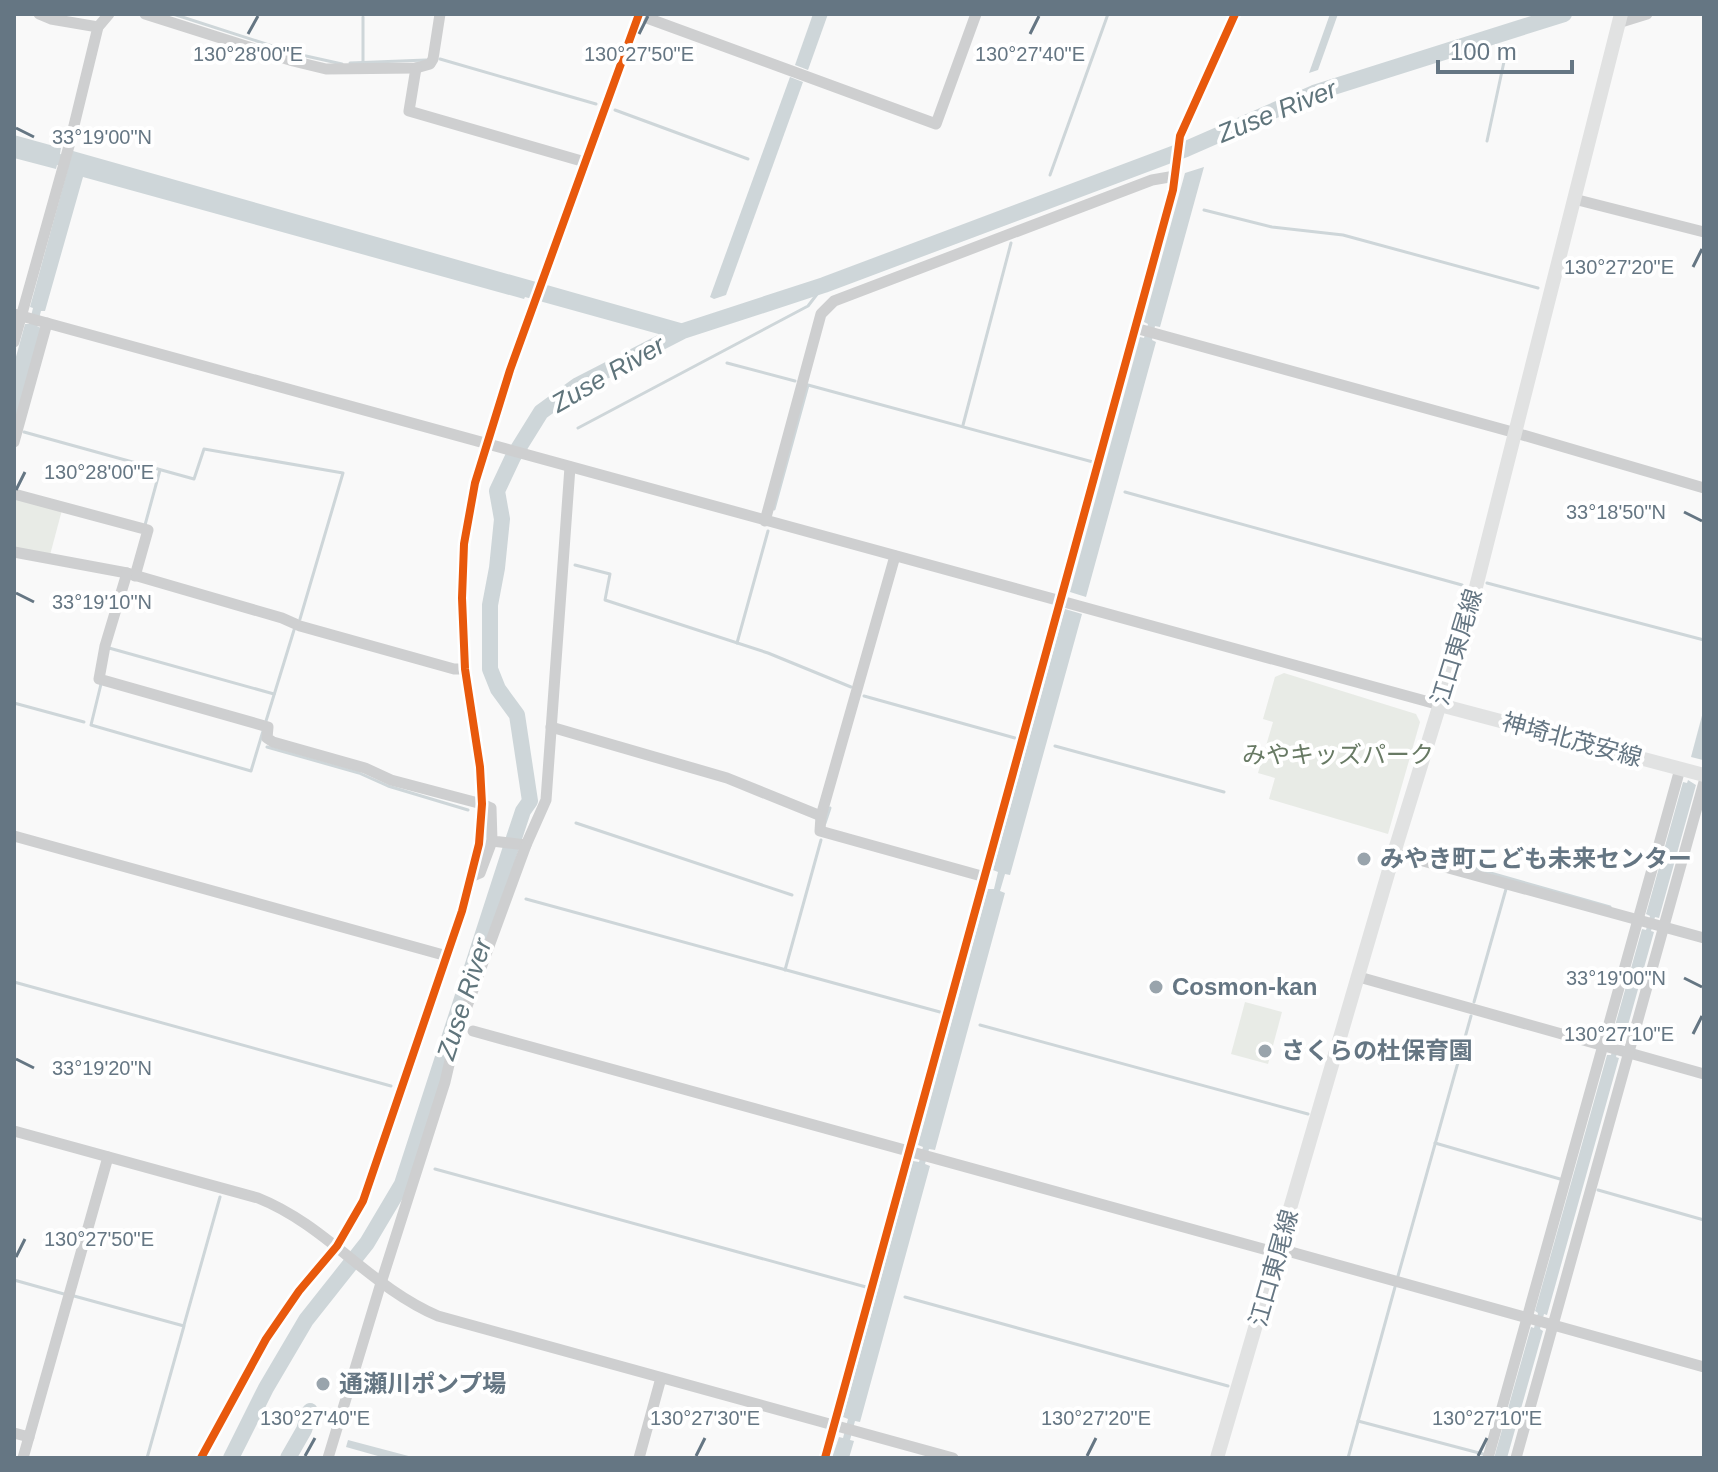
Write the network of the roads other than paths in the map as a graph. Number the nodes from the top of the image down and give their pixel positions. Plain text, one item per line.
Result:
1 (39, 14) edge
2 (109, 14) edge
3 (145, 14) edge
4 (440, 14) edge
5 (638, 14) edge
6 (976, 14) edge
7 (1235, 14) edge
8 (1647, 14) edge
9 (1620, 18) edge
10 (98, 27) junction
11 (416, 68) junction
12 (585, 162) junction
13 (1176, 173) junction
14 (1574, 199) junction
15 (1704, 232) edge
16 (20, 315) edge
17 (46, 322) junction
18 (1145, 330) junction
19 (14, 342) edge
20 (1516, 433) junction
21 (14, 442) edge
22 (485, 444) junction
23 (570, 467) junction
24 (1704, 488) edge
25 (14, 494) edge
26 (765, 521) junction
27 (14, 552) edge
28 (895, 556) junction
29 (131, 574) junction
30 (1061, 599) junction
31 (465, 669) junction
32 (1440, 705) junction
33 (551, 727) junction
34 (1680, 769) junction
35 (1704, 775) edge
36 (1704, 783) edge
37 (482, 804) junction
38 (821, 816) junction
39 (14, 836) edge
40 (493, 842) junction
41 (523, 846) junction
42 (1394, 853) junction
43 (472, 876) junction
44 (985, 877) junction
45 (1651, 924) junction
46 (1704, 938) edge
47 (447, 956) junction
48 (1359, 977) junction
49 (473, 1031) dead end
50 (1616, 1050) junction
51 (1704, 1074) edge
52 (14, 1131) edge
53 (919, 1154) junction
54 (108, 1157) junction
55 (340, 1249) junction
56 (1279, 1250) junction
57 (381, 1283) junction
58 (1540, 1321) junction
59 (1704, 1367) edge
60 (661, 1378) junction
61 (844, 1428) junction
62 (14, 1433) edge
63 (29, 1437) junction
64 (23, 1458) edge
65 (201, 1458) edge
66 (328, 1458) edge
67 (639, 1458) edge
68 (825, 1458) edge
69 (953, 1458) edge
70 (1217, 1458) edge
71 (1488, 1458) edge
72 (1516, 1458) edge

1 - 10 street
2 - 10 street
3 - 11 street
4 - 11 street
5 - 6 street
5 - 12 street
7 - 13 street
8 - 9 street
9 - 14 main road, 江口東尾線
10 - 16 street
11 - 12 street
12 - 22 street
13 - 18 street
13 - 26 street
14 - 15 street
14 - 20 main road, 江口東尾線
16 - 17 street
16 - 19 street
17 - 21 street
17 - 22 street
18 - 20 street
18 - 30 street
20 - 24 street
20 - 32 main road, 江口東尾線
22 - 23 street
22 - 31 street
23 - 26 street
23 - 33 street
25 - 29 street
26 - 28 street
27 - 29 street
28 - 30 street
28 - 38 street
29 - 31 street
29 - 37 street
30 - 32 street
30 - 44 street
31 - 37 street
32 - 34 main road, 神埼北茂安線
32 - 42 main road, 江口東尾線
33 - 38 street
33 - 41 street
34 - 35 main road, 神埼北茂安線
34 - 45 street
36 - 45 street
37 - 40 street
37 - 43 street
38 - 44 street
39 - 47 street
40 - 41 street
40 - 43 street
41 - 57 street
42 - 45 street
42 - 48 main road, 江口東尾線
43 - 47 street
44 - 53 street
45 - 46 street
45 - 50 street
45 - 50 street
47 - 55 street
48 - 50 street
48 - 56 main road, 江口東尾線
49 - 53 street
50 - 51 street
50 - 58 street
50 - 58 street
52 - 54 street
53 - 56 street
53 - 61 street
54 - 55 street
54 - 63 street
55 - 57 street
55 - 65 street
56 - 58 street
56 - 70 main road, 江口東尾線
57 - 60 street
57 - 66 street
58 - 59 street
58 - 71 street
58 - 72 street
60 - 61 street
60 - 67 street
61 - 68 street
61 - 69 street
62 - 63 street
63 - 64 street

